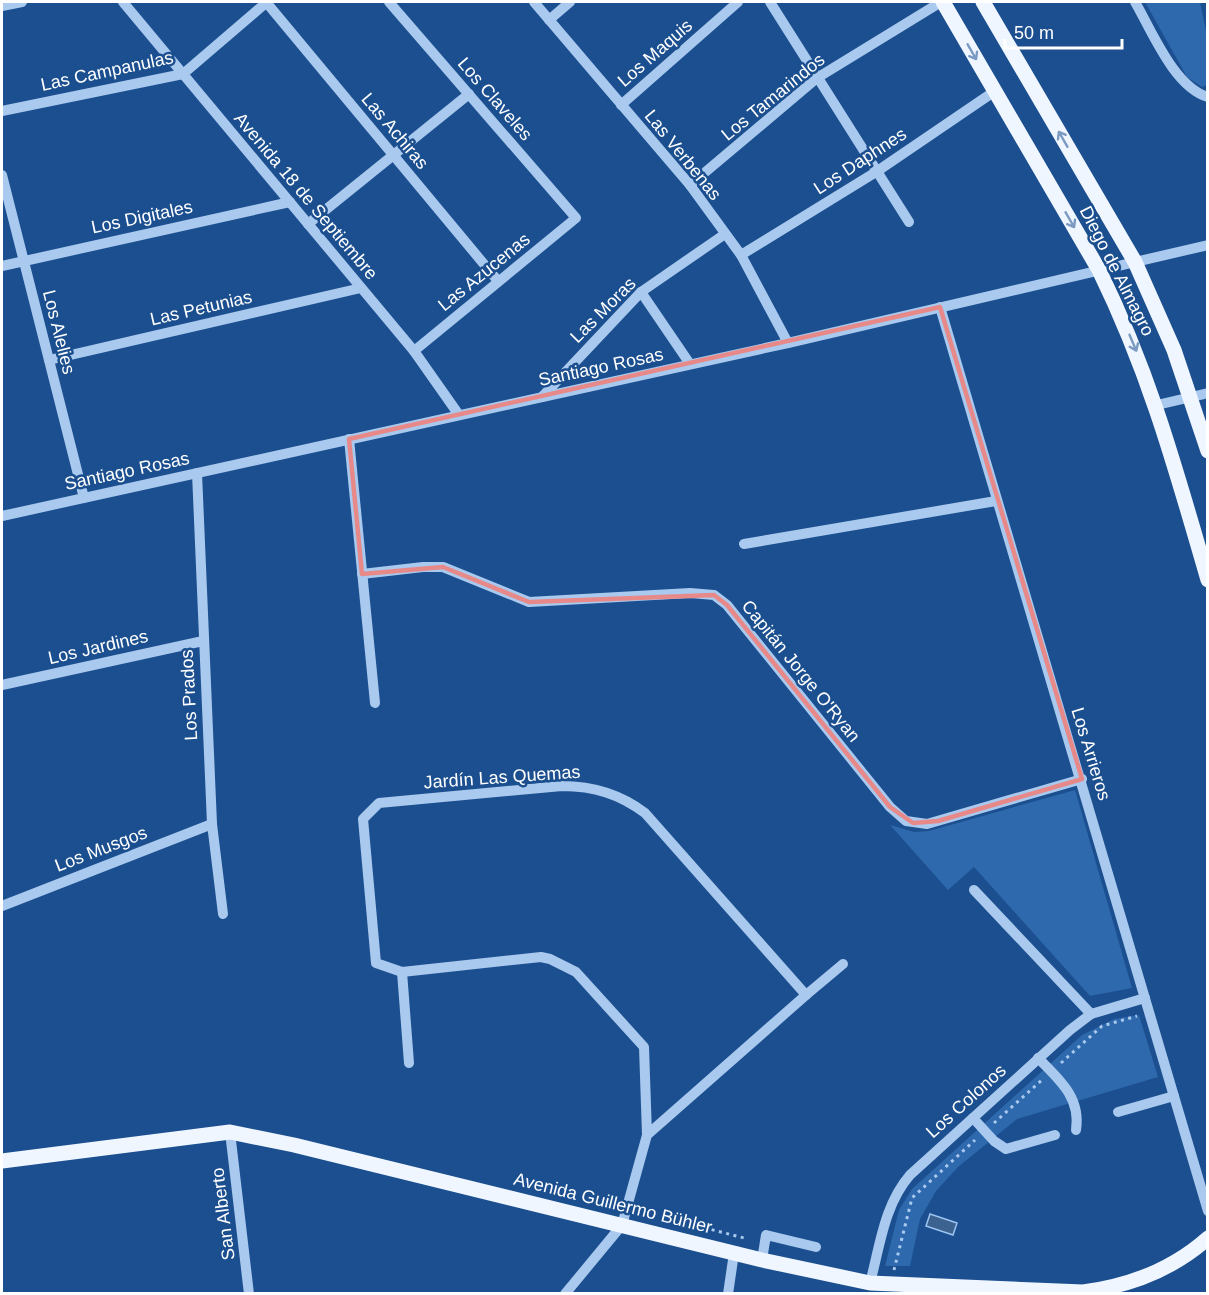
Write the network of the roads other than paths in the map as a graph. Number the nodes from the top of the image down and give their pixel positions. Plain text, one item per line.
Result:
1 (22, 2) edge
2 (123, 2) edge
3 (266, 2) edge
4 (389, 2) edge
5 (534, 2) edge
6 (570, 2) edge
7 (738, 2) edge
8 (770, 2) edge
9 (942, 2) edge
10 (983, 2) edge
11 (1135, 2) edge
12 (2, 6) edge
13 (549, 20) junction
14 (183, 74) junction
15 (817, 78) junction
16 (995, 91) junction
17 (469, 94) junction
18 (1208, 97) edge
19 (621, 105) junction
20 (2, 111) edge
21 (394, 156) junction
22 (876, 172) junction
23 (2, 175) edge
24 (690, 185) junction
25 (290, 202) junction
26 (576, 218) joint
27 (909, 222) dead end
28 (308, 225) junction
29 (725, 234) junction
30 (1208, 245) edge
31 (741, 255) junction
32 (24, 260) junction
33 (1135, 262) junction
34 (2, 266) edge
35 (1099, 270) junction
36 (498, 281) junction
37 (361, 288) junction
38 (641, 292) junction
39 (940, 307) junction
40 (788, 343) junction
41 (414, 351) junction
42 (49, 360) junction
43 (690, 364) junction
44 (1208, 393) edge
45 (542, 397) junction
46 (1191, 397) junction
47 (1157, 405) junction
48 (459, 415) junction
49 (349, 439) junction
50 (1208, 451) edge
51 (197, 473) junction
52 (84, 498) junction
53 (996, 501) junction
54 (2, 516) edge
55 (744, 544) dead end
56 (1203, 544) edge
57 (362, 574) junction
58 (1208, 580) edge
59 (203, 641) junction
60 (2, 686) edge
61 (375, 703) dead end
62 (1082, 779) junction
63 (212, 824) junction
64 (974, 890) dead end
65 (2, 906) edge
66 (223, 914) dead end
67 (843, 964) dead end
68 (402, 972) junction
69 (806, 995) junction
70 (1145, 998) junction
71 (1091, 1014) junction
72 (1038, 1058) junction
73 (410, 1063) dead end
74 (1174, 1096) junction
75 (1118, 1112) dead end
76 (973, 1118) junction
77 (1077, 1130) dead end
78 (230, 1132) junction
79 (647, 1135) junction
80 (1055, 1136) dead end
81 (2, 1161) edge
82 (1208, 1211) edge
83 (622, 1225) junction
84 (1208, 1238) edge
85 (816, 1247) dead end
86 (734, 1253) junction
87 (762, 1260) junction
88 (870, 1283) junction
89 (1125, 1289) edge
90 (249, 1293) edge
91 (565, 1293) edge
92 (728, 1293) edge

1 - 12 street
2 - 14 street, Avenida 18 de Septiembre
3 - 14 street, Las Campanulas
3 - 21 street, Las Achiras
4 - 17 street, Los Claveles
5 - 13 street, Las Verbenas
6 - 13 street
7 - 19 street, Los Maquis
8 - 15 street
9 - 15 street, Los Tamarindos
9 -> 16 main road, Diego de Almagro
33 -> 10 main road, Diego de Almagro
11 - 18 street
13 - 19 street, Las Verbenas
14 - 20 street, Las Campanulas
14 - 25 street, Avenida 18 de Septiembre
15 - 22 street
15 - 24 street, Los Tamarindos
16 - 22 street, Los Daphnes
16 -> 35 main road, Diego de Almagro
17 - 21 street
17 - 26 street, Los Claveles
19 - 24 street, Las Verbenas
21 - 28 street
21 - 36 street, Las Achiras
22 - 27 street
22 - 31 street, Los Daphnes
23 - 32 street, Los Alelies
24 - 29 street, Las Verbenas
25 - 28 street, Avenida 18 de Septiembre
25 - 32 street, Los Digitales
26 - 36 street, Las Azucenas
28 - 37 street, Avenida 18 de Septiembre
29 - 31 street, Las Verbenas
29 - 38 street, Las Moras
30 - 33 street, Santiago Rosas
31 - 40 street, Las Verbenas
32 - 34 street, Los Digitales
32 - 42 street, Los Alelies
33 - 35 street, Santiago Rosas
33 - 46 main road, Diego de Almagro
35 - 39 street, Santiago Rosas
35 -> 47 main road, Diego de Almagro
36 - 41 street, Las Azucenas
37 - 41 street, Avenida 18 de Septiembre
37 - 42 street, Las Petunias
38 - 43 street
38 - 45 street, Las Moras
39 - 40 street, Santiago Rosas
39 - 53 street, Los Arrieros
40 - 43 street, Santiago Rosas
41 - 48 street, Avenida 18 de Septiembre
42 - 52 street, Los Alelies
43 - 45 street, Santiago Rosas
44 - 46 street
45 - 48 street, Santiago Rosas
46 - 47 street
46 - 50 main road, Diego de Almagro
47 - 56 main road, Diego de Almagro
48 - 49 street, Santiago Rosas
49 - 51 street, Santiago Rosas
49 - 57 street
51 - 52 street, Santiago Rosas
51 - 59 street, Los Prados
52 - 54 street, Santiago Rosas
53 - 55 street
53 - 62 street, Los Arrieros
56 - 58 main road, Diego de Almagro
57 - 61 street
57 - 62 street, Capitán Jorge O'Ryan
59 - 60 street, Los Jardines
59 - 63 street, Los Prados
62 - 70 street, Los Arrieros
63 - 65 street, Los Musgos
63 - 66 street, Los Prados
64 - 71 street
67 - 69 street
68 - 69 street, Jardín Las Quemas
68 - 73 street
68 - 79 street, Jardín Las Quemas
69 - 79 street
70 - 71 street, Los Colonos
70 - 74 street, Los Arrieros
71 - 72 street, Los Colonos
72 - 76 street, Los Colonos
72 - 77 street
74 - 75 street
74 - 82 street, Los Arrieros
76 - 80 street
76 - 88 street, Los Colonos
78 - 81 main road, Avenida Guillermo Bühler
78 - 83 main road, Avenida Guillermo Bühler
78 - 90 street, San Alberto
79 - 83 street, Jardín Las Quemas
83 - 86 main road, Avenida Guillermo Bühler
83 - 91 street
84 - 89 main road, Avenida Guillermo Bühler
85 - 87 street
86 - 87 main road, Avenida Guillermo Bühler
86 - 92 street
87 - 88 main road, Avenida Guillermo Bühler
88 - 89 main road, Avenida Guillermo Bühler

